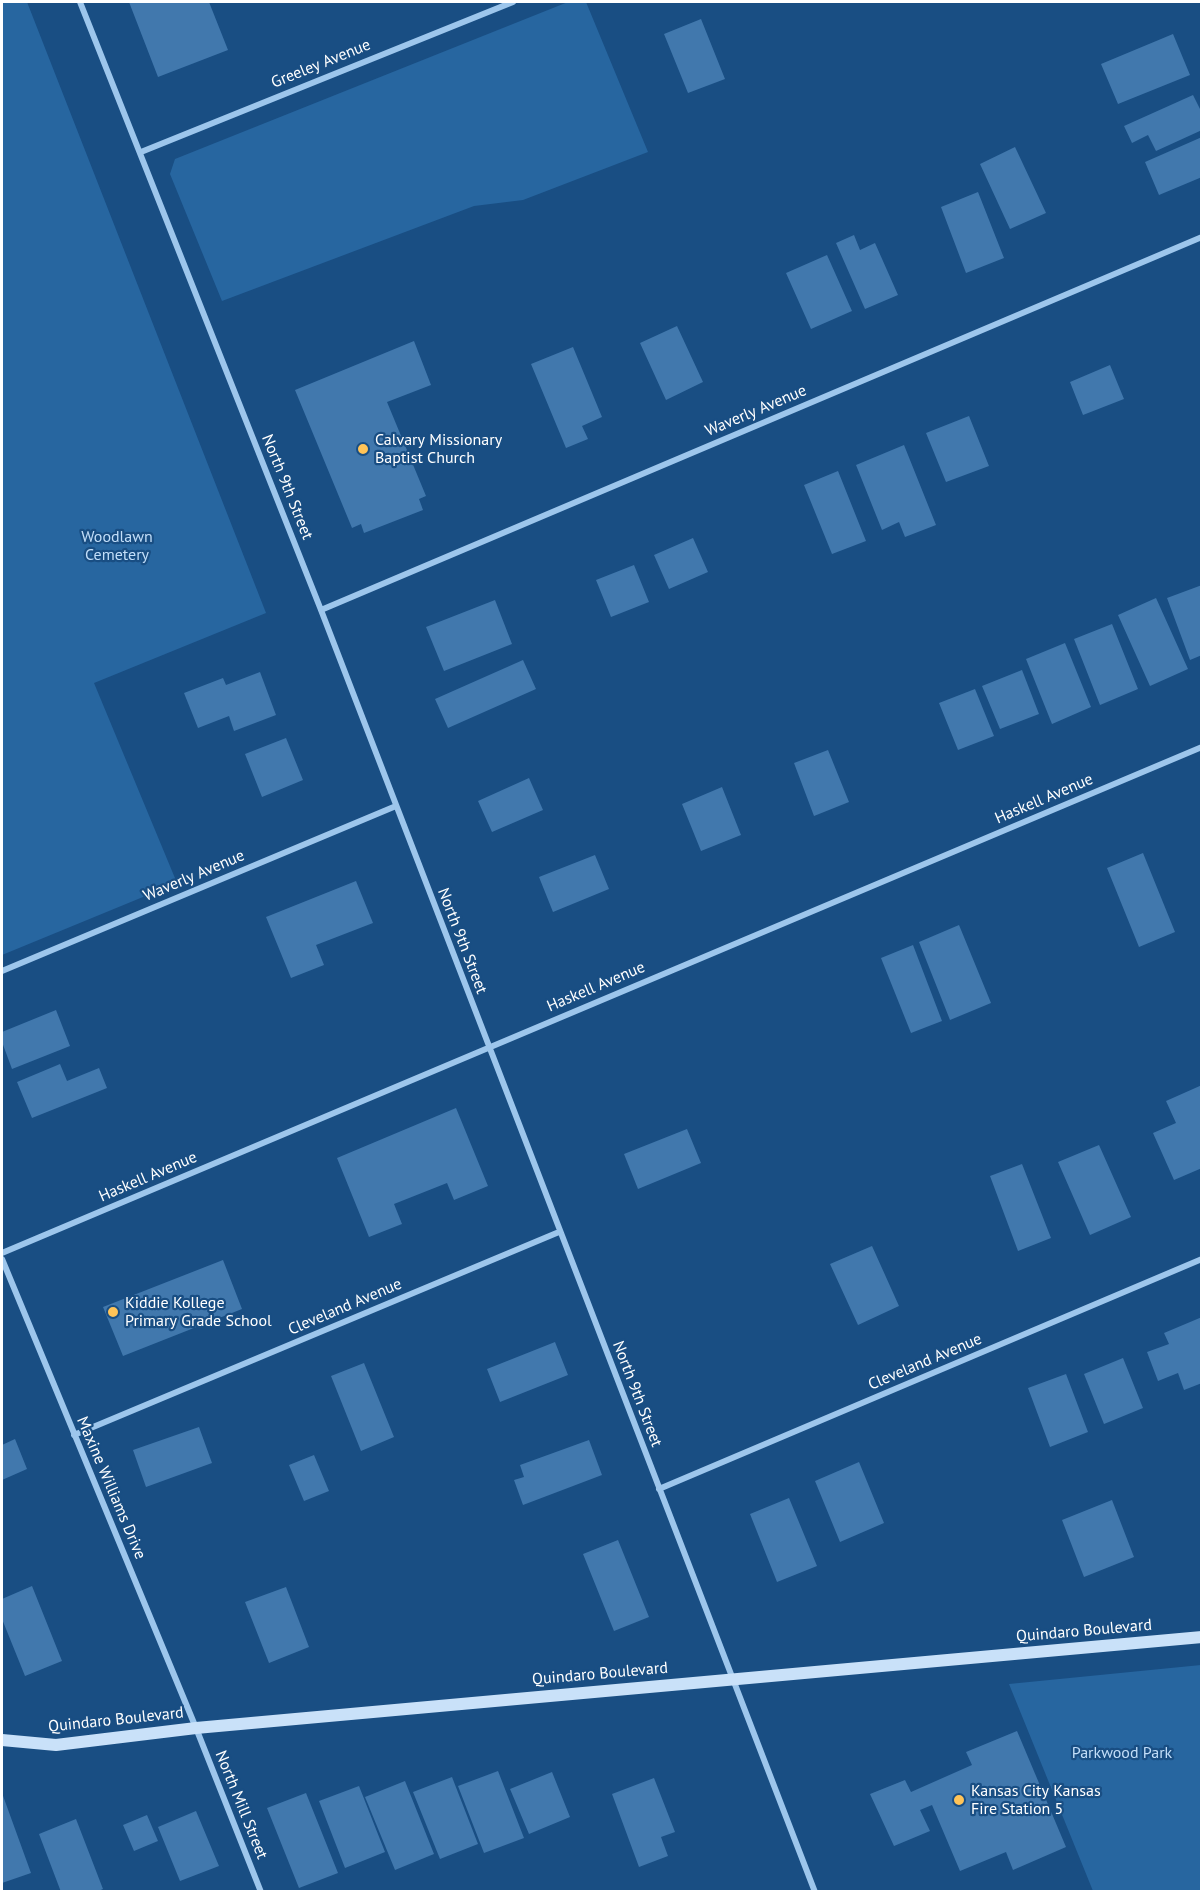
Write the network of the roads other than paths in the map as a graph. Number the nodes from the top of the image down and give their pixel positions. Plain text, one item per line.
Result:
1 (80, 2) edge
2 (513, 2) edge
3 (141, 152) junction
4 (1202, 237) edge
5 (321, 610) junction
6 (1202, 747) edge
7 (396, 806) junction
8 (2, 971) edge
9 (488, 1047) junction
10 (559, 1232) junction
11 (2, 1253) edge
12 (2, 1259) edge
13 (1202, 1259) edge
14 (74, 1435) junction
15 (659, 1489) junction
16 (1202, 1637) edge
17 (732, 1679) junction
18 (196, 1728) junction
19 (2, 1740) edge
20 (261, 1892) edge
21 (815, 1892) edge

1 - 3 street, North 9th Street
2 - 3 street, Greeley Avenue
3 - 5 street, North 9th Street
4 - 5 street, Waverly Avenue
5 - 7 street, North 9th Street
6 - 9 street, Haskell Avenue
7 - 8 street, Waverly Avenue
7 - 9 street, North 9th Street
9 - 10 street, North 9th Street
9 - 11 street, Haskell Avenue
10 - 14 street, Cleveland Avenue
10 - 15 street, North 9th Street
12 - 14 street, Maxine Williams Drive
13 - 15 street, Cleveland Avenue
14 - 18 street, Maxine Williams Drive
15 - 17 street, North 9th Street
16 - 17 main road, Quindaro Boulevard
17 - 18 main road, Quindaro Boulevard
17 - 21 street, North 9th Street
18 - 19 main road, Quindaro Boulevard
18 - 20 street, North Mill Street

